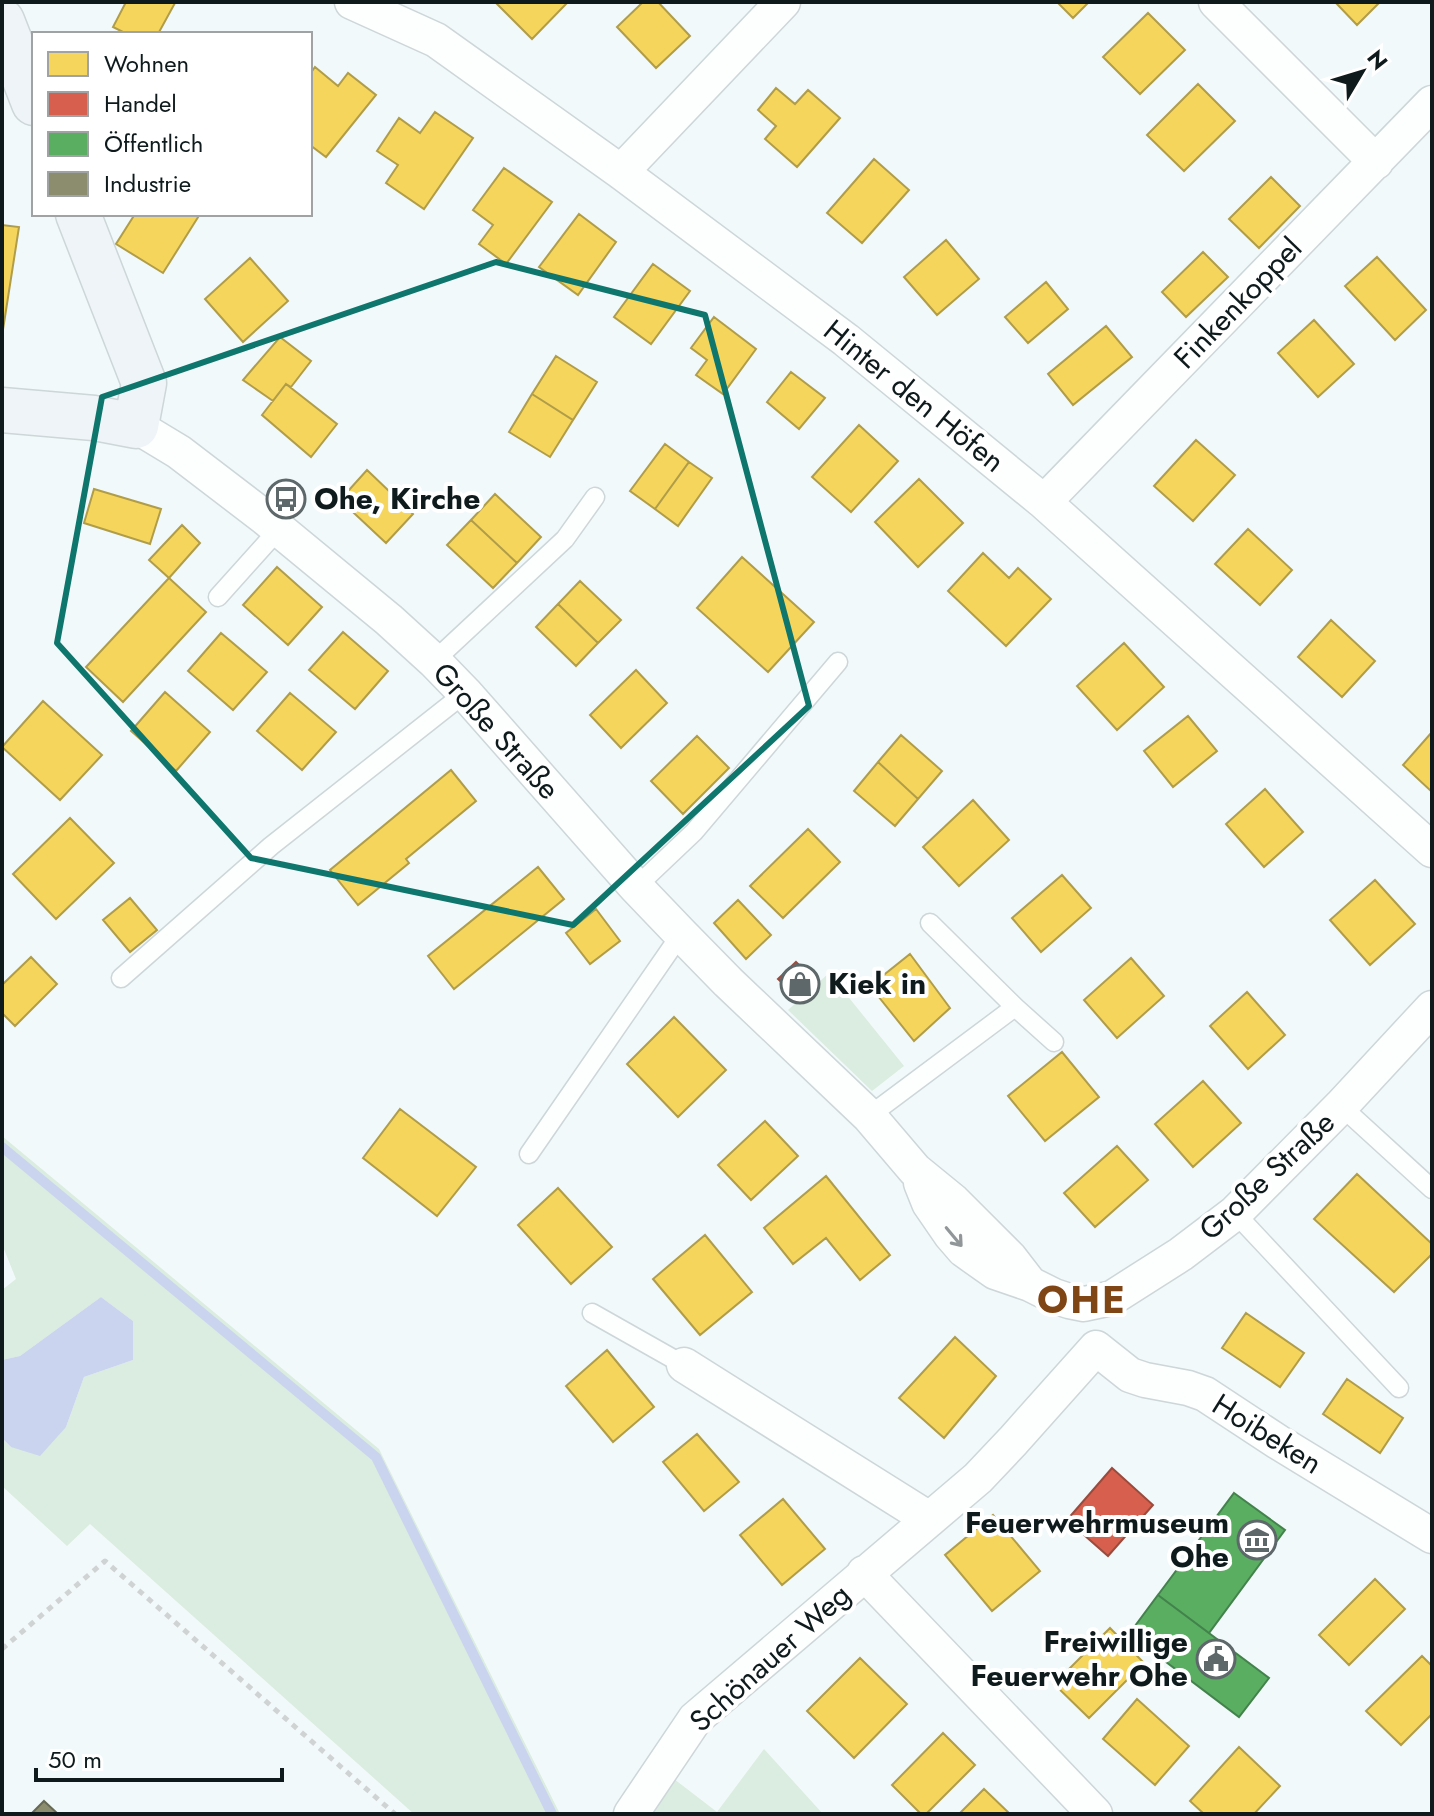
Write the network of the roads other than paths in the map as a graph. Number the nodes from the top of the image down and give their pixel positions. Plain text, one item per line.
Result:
1 (352, 2) edge
2 (783, 2) edge
3 (1216, 2) edge
4 (2, 21) edge
5 (32, 98) edge
6 (1432, 103) edge
7 (1376, 162) junction
8 (621, 172) junction
9 (79, 216) edge
10 (2, 410) edge
11 (136, 426) junction
12 (595, 497) dead end
13 (1044, 502) junction
14 (279, 529) junction
15 (218, 597) dead end
16 (434, 661) junction
17 (838, 662) dead end
18 (465, 693) junction
19 (1432, 850) edge
20 (636, 887) junction
21 (930, 923) dead end
22 (681, 934) junction
23 (121, 978) dead end
24 (1015, 1007) junction
25 (1432, 1008) edge
26 (1054, 1042) dead end
27 (1341, 1106) junction
28 (869, 1116) junction
29 (529, 1154) dead end
30 (1432, 1189) edge
31 (1235, 1213) junction
32 (1084, 1304) junction
33 (592, 1313) dead end
34 (1096, 1348) junction
35 (684, 1365) joint
36 (1399, 1388) dead end
37 (929, 1519) junction
38 (1432, 1536) edge
39 (864, 1573) junction
40 (631, 1814) edge
41 (1095, 1814) edge

1 - 8 street, Hinter den Höfen
2 - 8 street
3 - 7 street
4 - 5 street
6 - 7 street, Finkenkoppel
7 - 13 street, Finkenkoppel
8 - 13 street, Hinter den Höfen
9 - 11 street
10 - 11 street, Große Straße
11 - 14 street, Große Straße
12 - 16 lane
13 - 19 street, Hinter den Höfen
14 - 15 lane
14 - 16 street, Große Straße
16 - 18 street, Große Straße
17 - 20 lane
18 - 20 street, Große Straße
18 - 23 lane
20 - 22 street, Große Straße
21 - 24 lane
22 - 28 street, Große Straße
22 - 29 lane
24 - 26 lane
24 - 28 lane
25 - 27 street, Große Straße
27 - 30 lane
27 - 31 street, Große Straße
28 - 32 street, Große Straße
31 - 32 street, Große Straße
31 - 36 lane
32 - 34 street
33 - 35 lane
34 - 37 street, Schönauer Weg
34 - 38 street, Hoibeken
35 - 37 street
37 - 39 street, Schönauer Weg
39 - 40 street, Schönauer Weg
39 - 41 street

